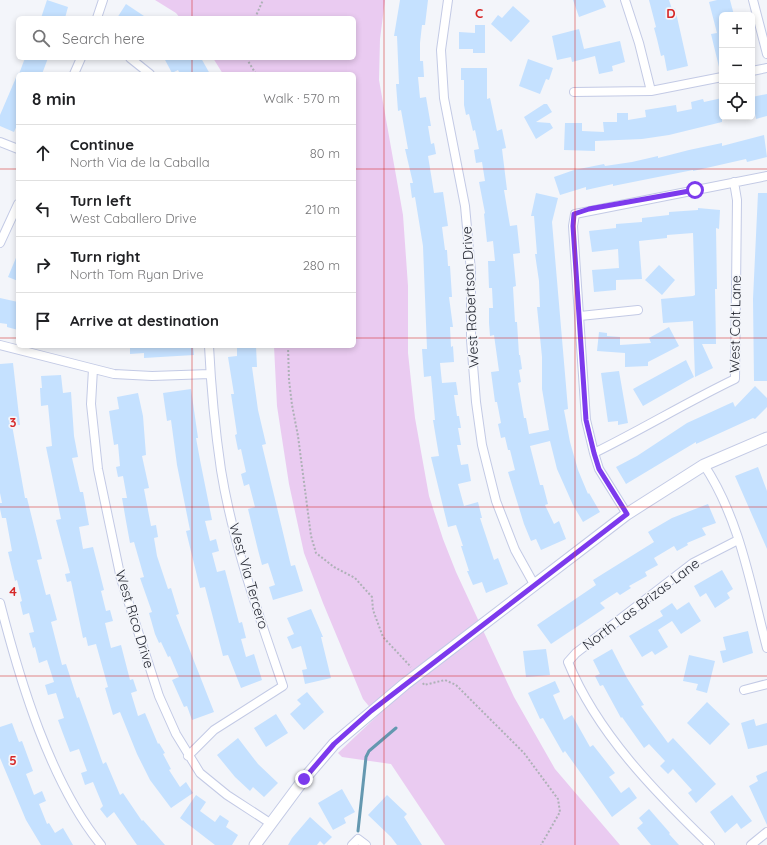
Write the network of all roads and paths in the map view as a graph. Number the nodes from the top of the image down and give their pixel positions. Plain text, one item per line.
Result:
1 (103, 0) edge
2 (263, 0) edge
3 (448, 0) edge
4 (625, 0) edge
5 (753, 0) edge
6 (99, 16) edge
7 (256, 16) edge
8 (767, 54) edge
9 (80, 60) edge
10 (132, 60) edge
11 (248, 60) edge
12 (767, 68) edge
13 (755, 70) edge
14 (75, 72) edge
15 (148, 72) edge
16 (255, 72) edge
17 (719, 78) edge
18 (651, 91) junction
19 (574, 92) dead end
20 (0, 142) edge
21 (16, 148) edge
22 (767, 176) edge
23 (734, 182) junction
24 (16, 208) edge
25 (0, 243) edge
26 (638, 310) dead end
27 (580, 316) junction
28 (0, 345) edge
29 (210, 348) edge
30 (288, 348) edge
31 (93, 369) junction
32 (210, 374) junction
33 (767, 438) edge
34 (594, 453) junction
35 (704, 465) junction
36 (627, 514) junction
37 (738, 540) junction
38 (535, 586) junction
39 (0, 603) edge
40 (767, 648) edge
41 (417, 674) junction
42 (767, 684) edge
43 (744, 690) dead end
44 (188, 756) junction
45 (270, 823) junction
46 (767, 832) edge
47 (101, 845) edge
48 (255, 845) edge
49 (352, 845) edge
50 (366, 845) edge
51 (541, 845) edge
52 (710, 845) edge
53 (751, 845) edge

1 - 6 street
2 - 7 path
3 - 38 street, West Robertson Drive
4 - 18 street
5 - 8 street
9 - 14 street
10 - 15 street
11 - 16 path
12 - 13 street
17 - 18 street
18 - 19 street
20 - 21 street
22 - 23 street
23 - 27 street
23 - 34 street, West Colt Lane
24 - 25 street
26 - 27 street
27 - 34 street
28 - 31 street
29 - 32 street, West Via Tercero
30 - 41 path
31 - 32 street
31 - 44 street, West Rico Drive
32 - 44 street, West Via Tercero
33 - 35 street
34 - 36 street
35 - 36 street
35 - 37 street
36 - 38 street
37 - 40 street
37 - 52 street, North Las Brizas Lane
38 - 41 street
39 - 47 street
41 - 45 street
41 - 51 path
42 - 43 street
44 - 45 street, West Rico Drive
45 - 48 street
46 - 53 street
49 - 50 street

